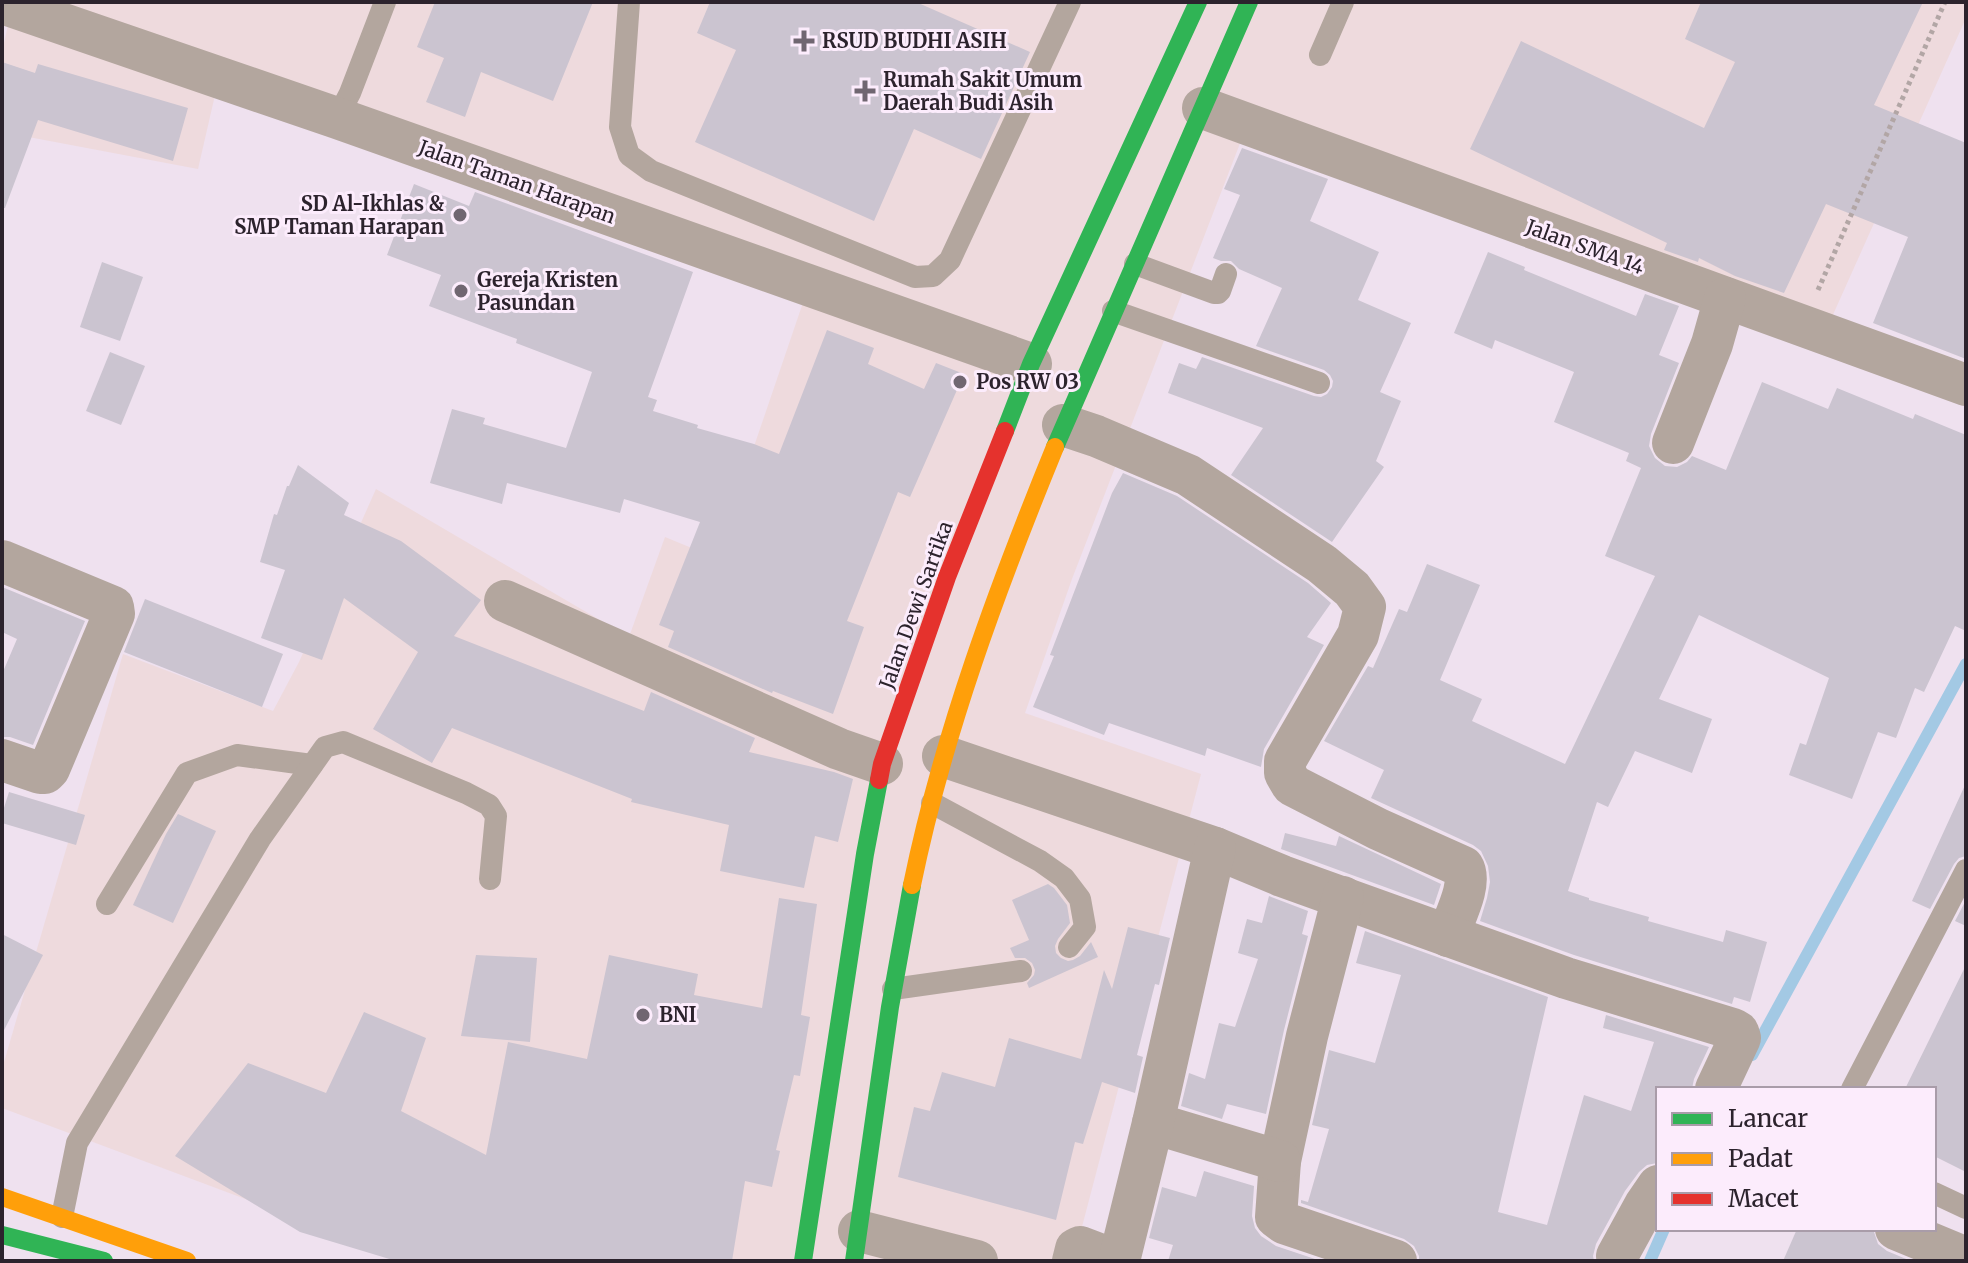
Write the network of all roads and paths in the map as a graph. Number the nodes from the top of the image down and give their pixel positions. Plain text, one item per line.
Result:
1 (385, 2) edge
2 (629, 2) edge
3 (1070, 2) edge
4 (1198, 2) edge
5 (1249, 2) edge
6 (1343, 2) edge
7 (1945, 2) edge
8 (2, 3) edge
9 (1320, 55) dead end
10 (1203, 108) junction
11 (337, 118) junction
12 (1135, 264) junction
13 (1226, 274) dead end
14 (1725, 298) junction
15 (1113, 311) junction
16 (1802, 326) junction
17 (1031, 364) junction
18 (1319, 383) dead end
19 (1966, 385) edge
20 (1063, 425) junction
21 (1673, 443) dead end
22 (2, 561) edge
23 (505, 601) dead end
24 (943, 756) junction
25 (2, 760) edge
26 (882, 764) junction
27 (312, 765) junction
28 (932, 803) junction
29 (1215, 848) junction
30 (1966, 870) edge
31 (490, 879) dead end
32 (1343, 897) junction
33 (107, 904) dead end
34 (1448, 936) junction
35 (1069, 947) dead end
36 (1021, 971) dead end
37 (893, 989) junction
38 (1717, 1087) edge
39 (1853, 1087) edge
40 (1153, 1123) junction
41 (1280, 1161) junction
42 (2, 1177) edge
43 (1656, 1189) edge
44 (1936, 1194) edge
45 (2, 1197) edge
46 (1966, 1208) edge
47 (52, 1214) junction
48 (7, 1229) edge
49 (1900, 1231) edge
50 (856, 1246) edge
51 (1617, 1256) dead end
52 (1951, 1256) edge
53 (107, 1261) edge
54 (187, 1261) edge
55 (803, 1261) edge
56 (977, 1261) edge
57 (1073, 1261) edge
58 (1118, 1261) edge
59 (1396, 1261) edge

1 - 11 lane
2 - 3 lane
4 - 17 main road, Jalan Dewi Sartika
5 - 10 main road
6 - 9 lane
7 - 16 path
8 - 11 street, Jalan Taman Harapan
10 - 12 main road
10 - 14 street, Jalan SMA 14
11 - 17 street, Jalan Taman Harapan
12 - 13 lane
12 - 15 main road
14 - 16 street, Jalan SMA 14
14 - 21 street
15 - 18 lane
15 - 20 main road
16 - 19 street, Jalan SMA 14
17 - 26 main road, Jalan Dewi Sartika
20 - 24 main road
20 - 34 street
22 - 25 street
23 - 26 street
24 - 28 main road
24 - 29 street
26 - 55 main road, Jalan Dewi Sartika
27 - 31 lane
27 - 33 lane
27 - 47 lane
28 - 35 lane
28 - 37 main road
29 - 32 street
29 - 40 street
30 - 39 lane
32 - 34 street
32 - 41 street
34 - 38 street
36 - 37 lane
37 - 50 main road
40 - 41 street
40 - 58 street
41 - 59 street
42 - 47 main road
43 - 51 street
44 - 46 lane
45 - 47 main road
47 - 54 main road
48 - 53 main road
49 - 52 street
50 - 56 street
57 - 58 street

